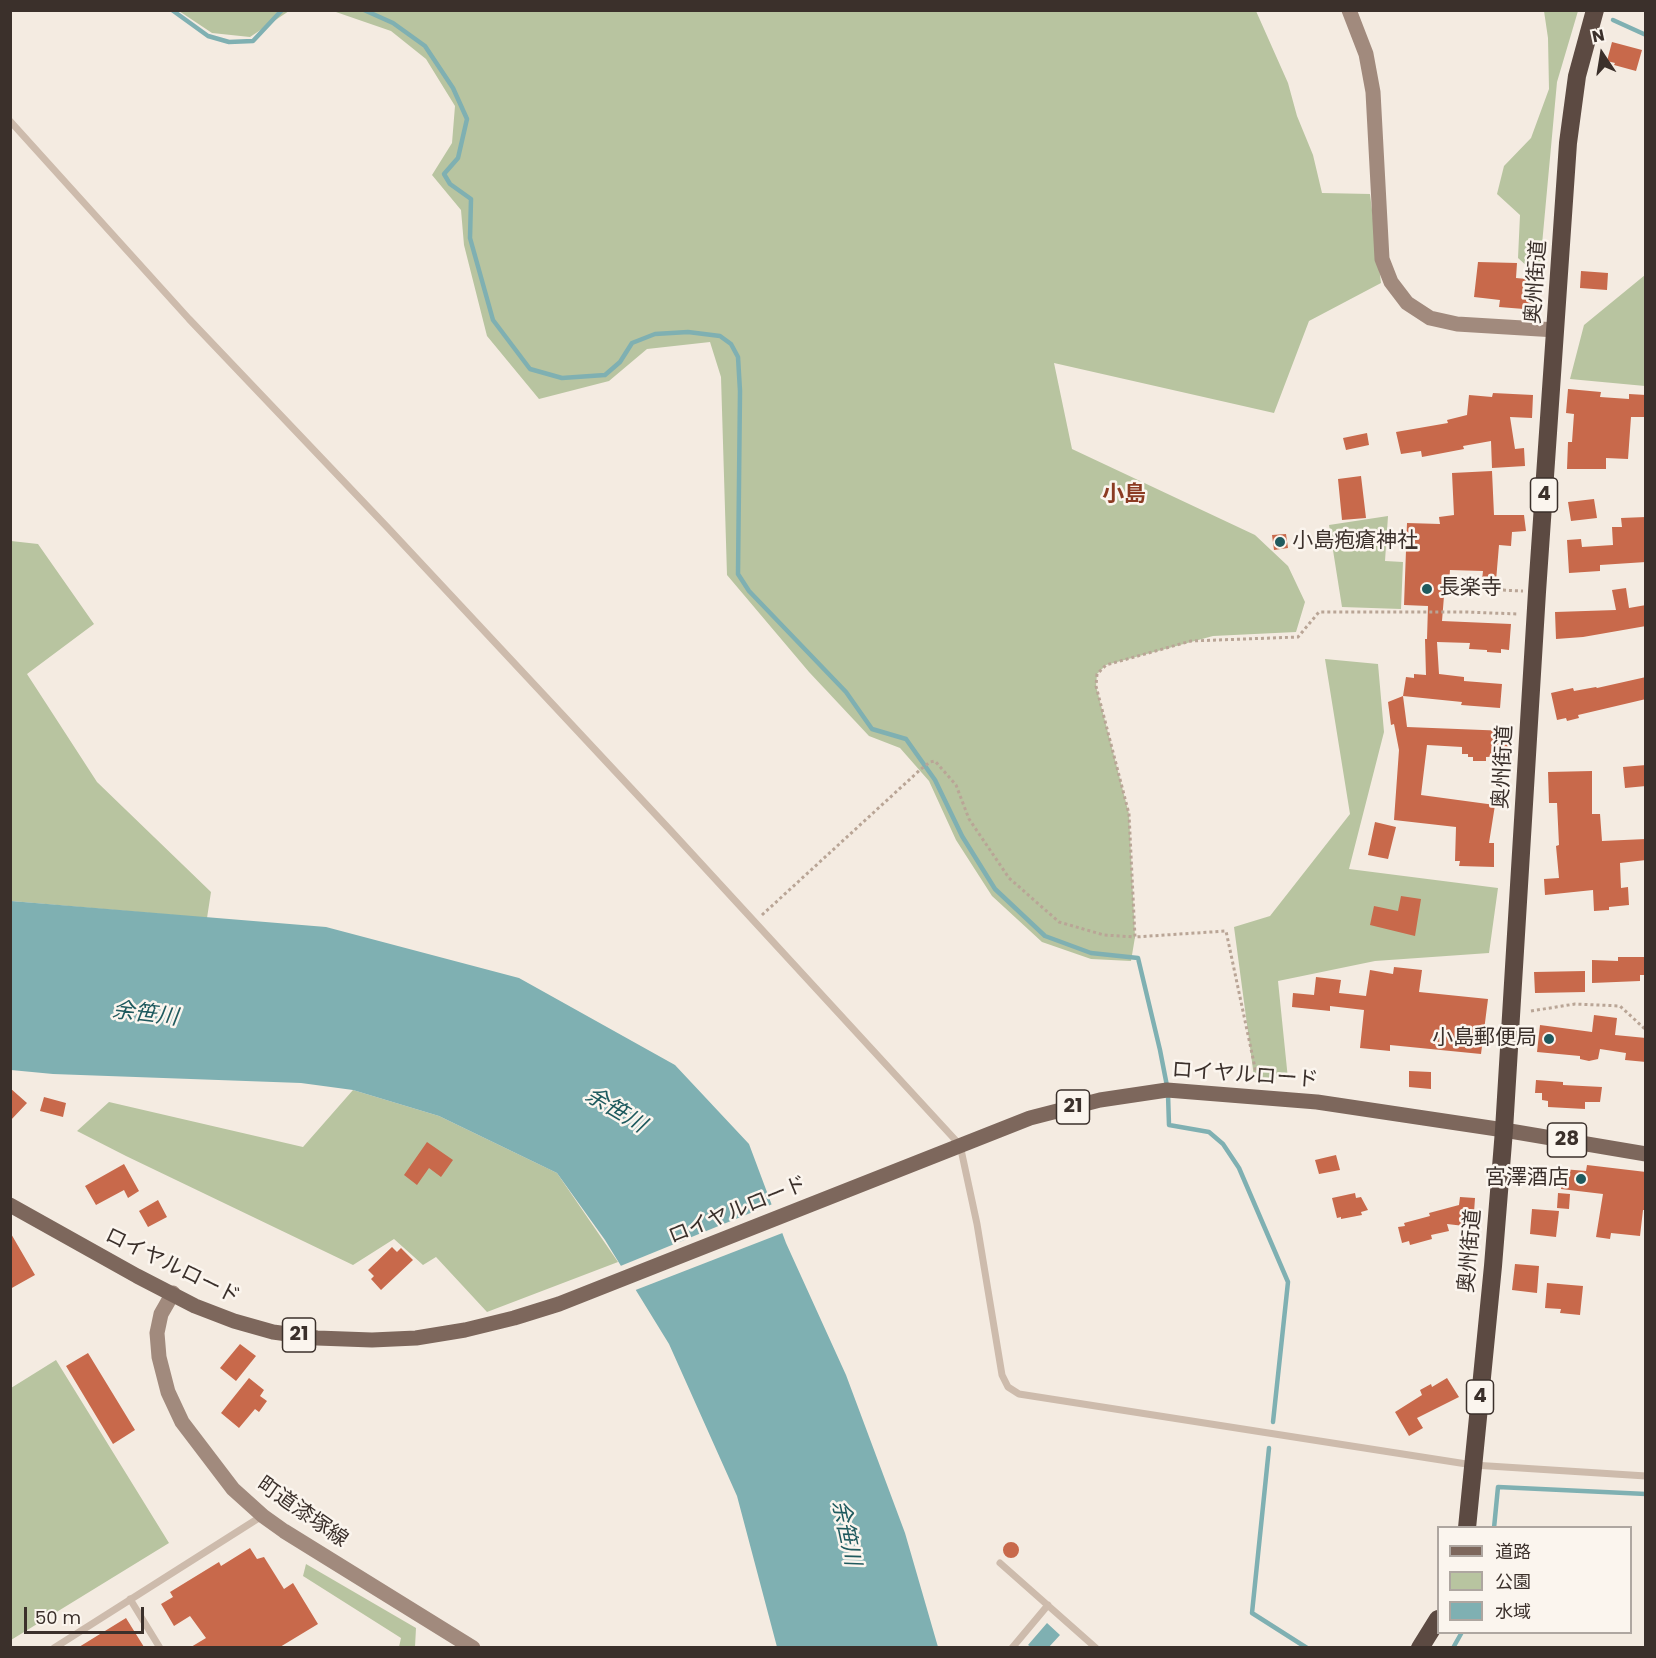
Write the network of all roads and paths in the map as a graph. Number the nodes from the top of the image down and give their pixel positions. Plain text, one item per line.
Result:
1 (1349, 10) edge
2 (1594, 10) edge
3 (10, 121) edge
4 (1556, 330) junction
5 (1455, 588) dead end
6 (1537, 592) junction
7 (1535, 615) junction
8 (755, 922) junction
9 (1136, 937) junction
10 (1531, 1011) dead end
11 (1646, 1030) edge
12 (1261, 1098) junction
13 (1504, 1130) junction
14 (960, 1145) junction
15 (1646, 1154) edge
16 (10, 1204) edge
17 (173, 1293) junction
18 (1473, 1465) junction
19 (1646, 1476) edge
20 (263, 1516) junction
21 (1467, 1526) edge
22 (1000, 1563) dead end
23 (130, 1599) junction
24 (1048, 1605) junction
25 (1437, 1621) edge
26 (54, 1647) edge
27 (160, 1647) edge
28 (473, 1647) edge
29 (1012, 1647) edge
30 (1095, 1647) edge
31 (1420, 1647) edge

1 - 4 street
2 - 4 highway, 奥州街道 / 4
3 - 8 lane
4 - 6 highway, 奥州街道 / 4
5 - 6 path
6 - 7 highway, 奥州街道 / 4
7 - 9 path
7 - 13 highway, 奥州街道 / 4
8 - 9 path
8 - 14 lane
9 - 12 path
10 - 11 path
12 - 13 main road, ロイヤルロード / 21
12 - 14 main road, ロイヤルロード / 21
13 - 15 main road, 28
13 - 18 highway, 奥州街道 / 4
14 - 17 main road, ロイヤルロード / 21
14 - 18 lane
16 - 17 main road, ロイヤルロード / 21
17 - 20 street, 町道漆塚線
18 - 19 lane
18 - 21 highway, 奥州街道 / 4
20 - 23 lane
20 - 28 street, 町道漆塚線
22 - 24 lane
23 - 26 lane
23 - 27 lane
24 - 29 lane
24 - 30 lane
25 - 31 highway

